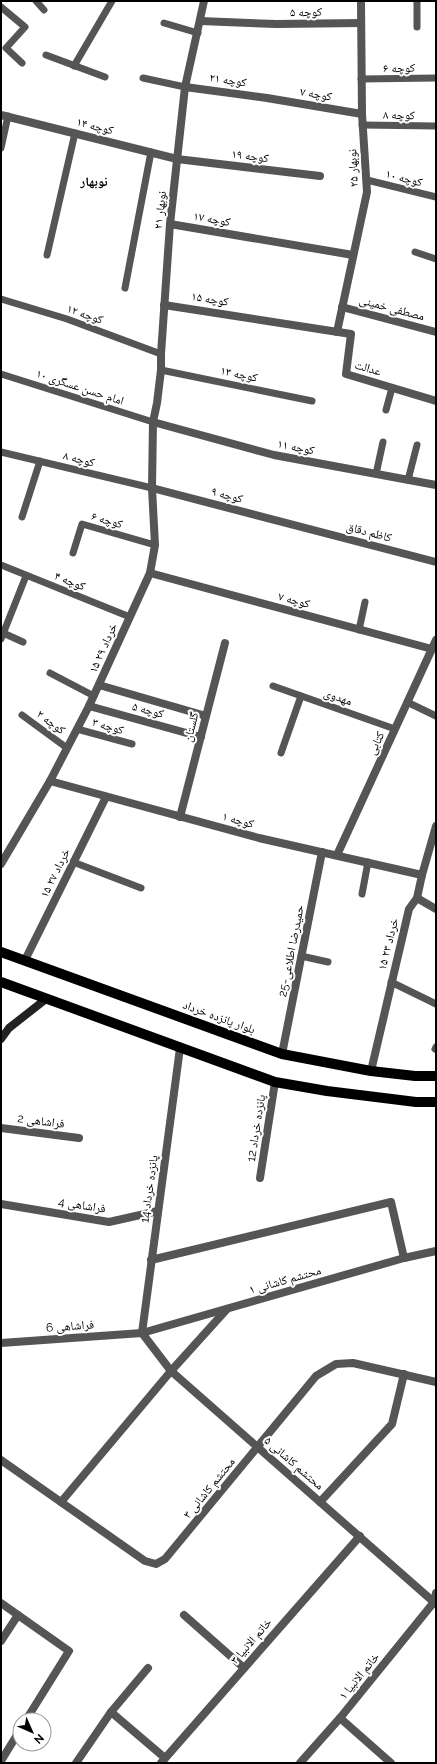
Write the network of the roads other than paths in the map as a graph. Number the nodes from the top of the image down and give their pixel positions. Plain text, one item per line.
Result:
1 (36, 1) edge
2 (112, 1) edge
3 (204, 1) edge
4 (361, 1) edge
5 (417, 1) edge
6 (1, 7) edge
7 (44, 10) dead end
8 (200, 21) junction
9 (164, 23) dead end
10 (361, 23) junction
11 (417, 27) dead end
12 (198, 33) junction
13 (46, 55) dead end
14 (22, 63) dead end
15 (74, 66) junction
16 (105, 77) dead end
17 (143, 78) dead end
18 (436, 78) edge
19 (362, 79) junction
20 (185, 87) junction
21 (267, 98) joint
22 (362, 114) junction
23 (4, 116) edge
24 (362, 125) junction
25 (436, 126) edge
26 (76, 134) junction
27 (1, 148) edge
28 (151, 152) junction
29 (177, 159) junction
30 (320, 176) dead end
31 (367, 180) junction
32 (436, 197) edge
33 (170, 224) junction
34 (415, 252) dead end
35 (47, 255) dead end
36 (353, 255) junction
37 (436, 259) edge
38 (125, 288) dead end
39 (1, 300) edge
40 (164, 305) junction
41 (342, 307) junction
42 (337, 332) junction
43 (436, 332) edge
44 (160, 354) junction
45 (161, 370) junction
46 (1, 374) edge
47 (392, 388) junction
48 (436, 400) edge
49 (312, 401) dead end
50 (386, 410) dead end
51 (153, 422) junction
52 (382, 442) dead end
53 (417, 445) dead end
54 (1, 452) edge
55 (40, 461) junction
56 (376, 474) junction
57 (408, 480) junction
58 (436, 484) edge
59 (152, 488) junction
60 (22, 517) dead end
61 (297, 526) joint
62 (154, 545) junction
63 (73, 553) dead end
64 (436, 562) edge
65 (2, 566) edge
66 (150, 572) junction
67 (26, 576) junction
68 (365, 602) dead end
69 (130, 617) junction
70 (359, 630) junction
71 (2, 634) edge
72 (436, 640) edge
73 (23, 642) dead end
74 (226, 643) dead end
75 (432, 649) junction
76 (50, 673) dead end
77 (99, 686) junction
78 (273, 686) dead end
79 (94, 696) junction
80 (301, 696) junction
81 (407, 702) junction
82 (89, 706) junction
83 (22, 715) dead end
84 (206, 716) junction
85 (436, 716) edge
86 (77, 728) junction
87 (395, 729) junction
88 (201, 737) junction
89 (132, 744) dead end
90 (68, 748) junction
91 (282, 753) dead end
92 (50, 781) junction
93 (106, 797) junction
94 (180, 817) junction
95 (436, 826) edge
96 (322, 852) junction
97 (337, 855) junction
98 (74, 862) junction
99 (368, 862) junction
100 (1, 864) edge
101 (422, 875) junction
102 (141, 888) dead end
103 (362, 894) dead end
104 (417, 898) junction
105 (436, 909) edge
106 (1, 952) edge
107 (302, 956) junction
108 (25, 960) junction
109 (328, 962) dead end
110 (1, 982) edge
111 (391, 982) junction
112 (46, 999) junction
113 (436, 1004) edge
114 (1, 1039) edge
115 (180, 1048) junction
116 (282, 1054) junction
117 (371, 1071) junction
118 (436, 1076) edge
119 (275, 1082) junction
120 (436, 1102) edge
121 (1, 1128) edge
122 (79, 1138) dead end
123 (260, 1178) dead end
124 (1, 1204) edge
125 (158, 1211) junction
126 (436, 1251) edge
127 (404, 1258) junction
128 (151, 1260) junction
129 (227, 1309) junction
130 (142, 1334) junction
131 (1, 1343) edge
132 (171, 1370) junction
133 (404, 1374) junction
134 (436, 1382) edge
135 (257, 1447) junction
136 (1, 1460) edge
137 (61, 1502) junction
138 (320, 1502) junction
139 (360, 1536) junction
140 (436, 1593) edge
141 (1, 1603) edge
142 (435, 1603) edge
143 (18, 1615) junction
144 (184, 1615) dead end
145 (1, 1641) edge
146 (148, 1668) dead end
147 (244, 1668) junction
148 (31, 1712) edge
149 (111, 1712) junction
150 (340, 1718) junction
151 (12, 1743) edge
152 (1, 1761) edge
153 (163, 1761) edge
154 (76, 1763) edge
155 (300, 1763) edge
156 (391, 1763) edge

1 - 7 lane
2 - 15 lane
3 - 8 street, نوبهار ۲۱
4 - 10 street, نوبهار ۲۵
5 - 11 lane
6 - 14 lane
8 - 10 street, کوچه ۵
8 - 12 street, نوبهار ۲۱
9 - 12 lane
10 - 19 street, نوبهار ۲۵
12 - 20 street, نوبهار ۲۱
13 - 15 lane
15 - 16 lane
17 - 20 lane
18 - 19 lane, کوچه ۶
19 - 22 street, نوبهار ۲۵
20 - 21 street, کوچه ۲۱
20 - 29 street, نوبهار ۲۱
21 - 22 street, کوچه ۷
22 - 24 street, نوبهار ۲۵
23 - 26 street, کوچه ۱۴
23 - 27 lane
24 - 25 lane, کوچه ۸
24 - 31 street, نوبهار ۲۵
26 - 28 street, کوچه ۱۴
26 - 35 lane
28 - 29 street, کوچه ۱۴
28 - 38 lane
29 - 30 street, کوچه ۱۹
29 - 33 street, نوبهار ۲۱
31 - 32 lane, کوچه ۱۰
31 - 36 street, نوبهار ۲۵
33 - 36 street, کوچه ۱۷
33 - 40 street, نوبهار ۲۱
34 - 37 lane
36 - 41 street, نوبهار ۲۵
39 - 44 lane, کوچه ۱۲
40 - 42 street, کوچه ۱۵
40 - 44 street, نوبهار ۲۱
41 - 42 street, نوبهار ۲۵
41 - 43 street, مصطفی خمینی
42 - 47 street, عدالت
44 - 45 street, نوبهار ۲۱
45 - 49 lane, کوچه ۱۳
45 - 51 street, نوبهار ۲۱
46 - 51 lane, امام حسن عسگری ۱۰
47 - 48 street, عدالت
47 - 50 lane
51 - 56 street, کوچه ۱۱
51 - 59 street, ۱۵ خرداد ۲۹
52 - 56 lane
53 - 57 lane
54 - 55 lane, کوچه ۸
55 - 59 lane, کوچه ۸
55 - 60 lane
56 - 57 street, کوچه ۱۱
57 - 58 street, کوچه ۱۱
59 - 61 street, کوچه ۹
59 - 62 street, ۱۵ خرداد ۲۹
61 - 64 street, کاظم دقاق
62 - 63 lane, کوچه ۶
62 - 66 street, ۱۵ خرداد ۲۹
65 - 67 lane, کوچه ۴
66 - 69 street, ۱۵ خرداد ۲۹
66 - 70 street, کوچه ۷
67 - 69 lane, کوچه ۴
67 - 71 lane
68 - 70 lane
69 - 77 street, ۱۵ خرداد ۲۹
70 - 75 street, کوچه ۷
71 - 73 lane
72 - 75 street, کتابی
74 - 84 street, گلستان
75 - 81 street, کتابی
76 - 79 lane
77 - 79 street, ۱۵ خرداد ۲۹
77 - 84 street, کوچه ۵
78 - 80 lane, مهدوی
79 - 82 street, ۱۵ خرداد ۲۹
80 - 87 lane, مهدوی
80 - 91 lane
81 - 85 lane
81 - 87 street, کتابی
82 - 86 street, ۱۵ خرداد ۲۹
82 - 88 street, کوچه ۵
83 - 90 lane, کوچه ۲
84 - 88 street, گلستان
86 - 89 lane, کوچه ۳
86 - 90 street, ۱۵ خرداد ۲۹
87 - 97 street, کتابی
88 - 94 street, گلستان
90 - 92 street, ۱۵ خرداد ۲۹
92 - 93 street, کوچه ۱
92 - 100 street, ۱۵ خرداد ۲۹
93 - 94 street, کوچه ۱
93 - 98 street, ۱۵ خرداد ۲۷
94 - 96 street, کوچه ۱
95 - 101 street, ۱۵ خرداد ۲۳
96 - 97 street, کوچه ۱
96 - 107 street, حمیدرضا اطلاعی-25
97 - 99 street, کوچه ۱
98 - 102 lane
98 - 108 street, ۱۵ خرداد ۲۷
99 - 101 street, کوچه ۱
99 - 103 lane
101 - 104 street, ۱۵ خرداد ۲۳
104 - 105 street
104 - 111 street, ۱۵ خرداد ۲۳
106 - 108 main road, بلوار پانزده خرداد
107 - 109 lane
107 - 116 street, حمیدرضا اطلاعی-25
108 - 116 main road, بلوار پانزده خرداد
110 - 112 main road
111 - 113 lane
111 - 117 street, ۱۵ خرداد ۲۳
112 - 114 main road
112 - 115 main road
115 - 119 main road
115 - 125 street, پانزده خرداد 14
116 - 117 main road, بلوار پانزده خرداد
117 - 118 main road, بلوار پانزده خرداد
119 - 120 main road
119 - 123 street, پانزده خرداد 12
121 - 122 street, فراشاهی 2
124 - 125 street, فراشاهی 4
125 - 128 street, پانزده خرداد 14
126 - 127 street, محتشم کاشانی ۱
127 - 128 street
127 - 129 street, محتشم کاشانی ۱
128 - 130 street, پانزده خرداد 14
129 - 130 street, محتشم کاشانی ۱
129 - 132 street
130 - 131 street, فراشاهی 6
130 - 132 street, محتشم کاشانی ۵
132 - 135 street, محتشم کاشانی ۵
132 - 137 street
133 - 134 street, محتشم کاشانی ۳
133 - 135 street, محتشم کاشانی ۳
133 - 138 street
135 - 137 street, محتشم کاشانی ۳
135 - 138 street, محتشم کاشانی ۵
136 - 137 street, محتشم کاشانی ۳
138 - 139 street, محتشم کاشانی ۵
139 - 142 street, محتشم کاشانی ۵
139 - 147 street, خاتم الانبیا ۳
140 - 142 street
141 - 143 street
142 - 150 street, خاتم الانبیا ۱
143 - 145 street
143 - 148 street
144 - 147 street
146 - 149 street
147 - 153 street, خاتم الانبیا ۳
149 - 153 street
149 - 154 street
150 - 155 street, خاتم الانبیا ۱
150 - 156 street
151 - 152 street

